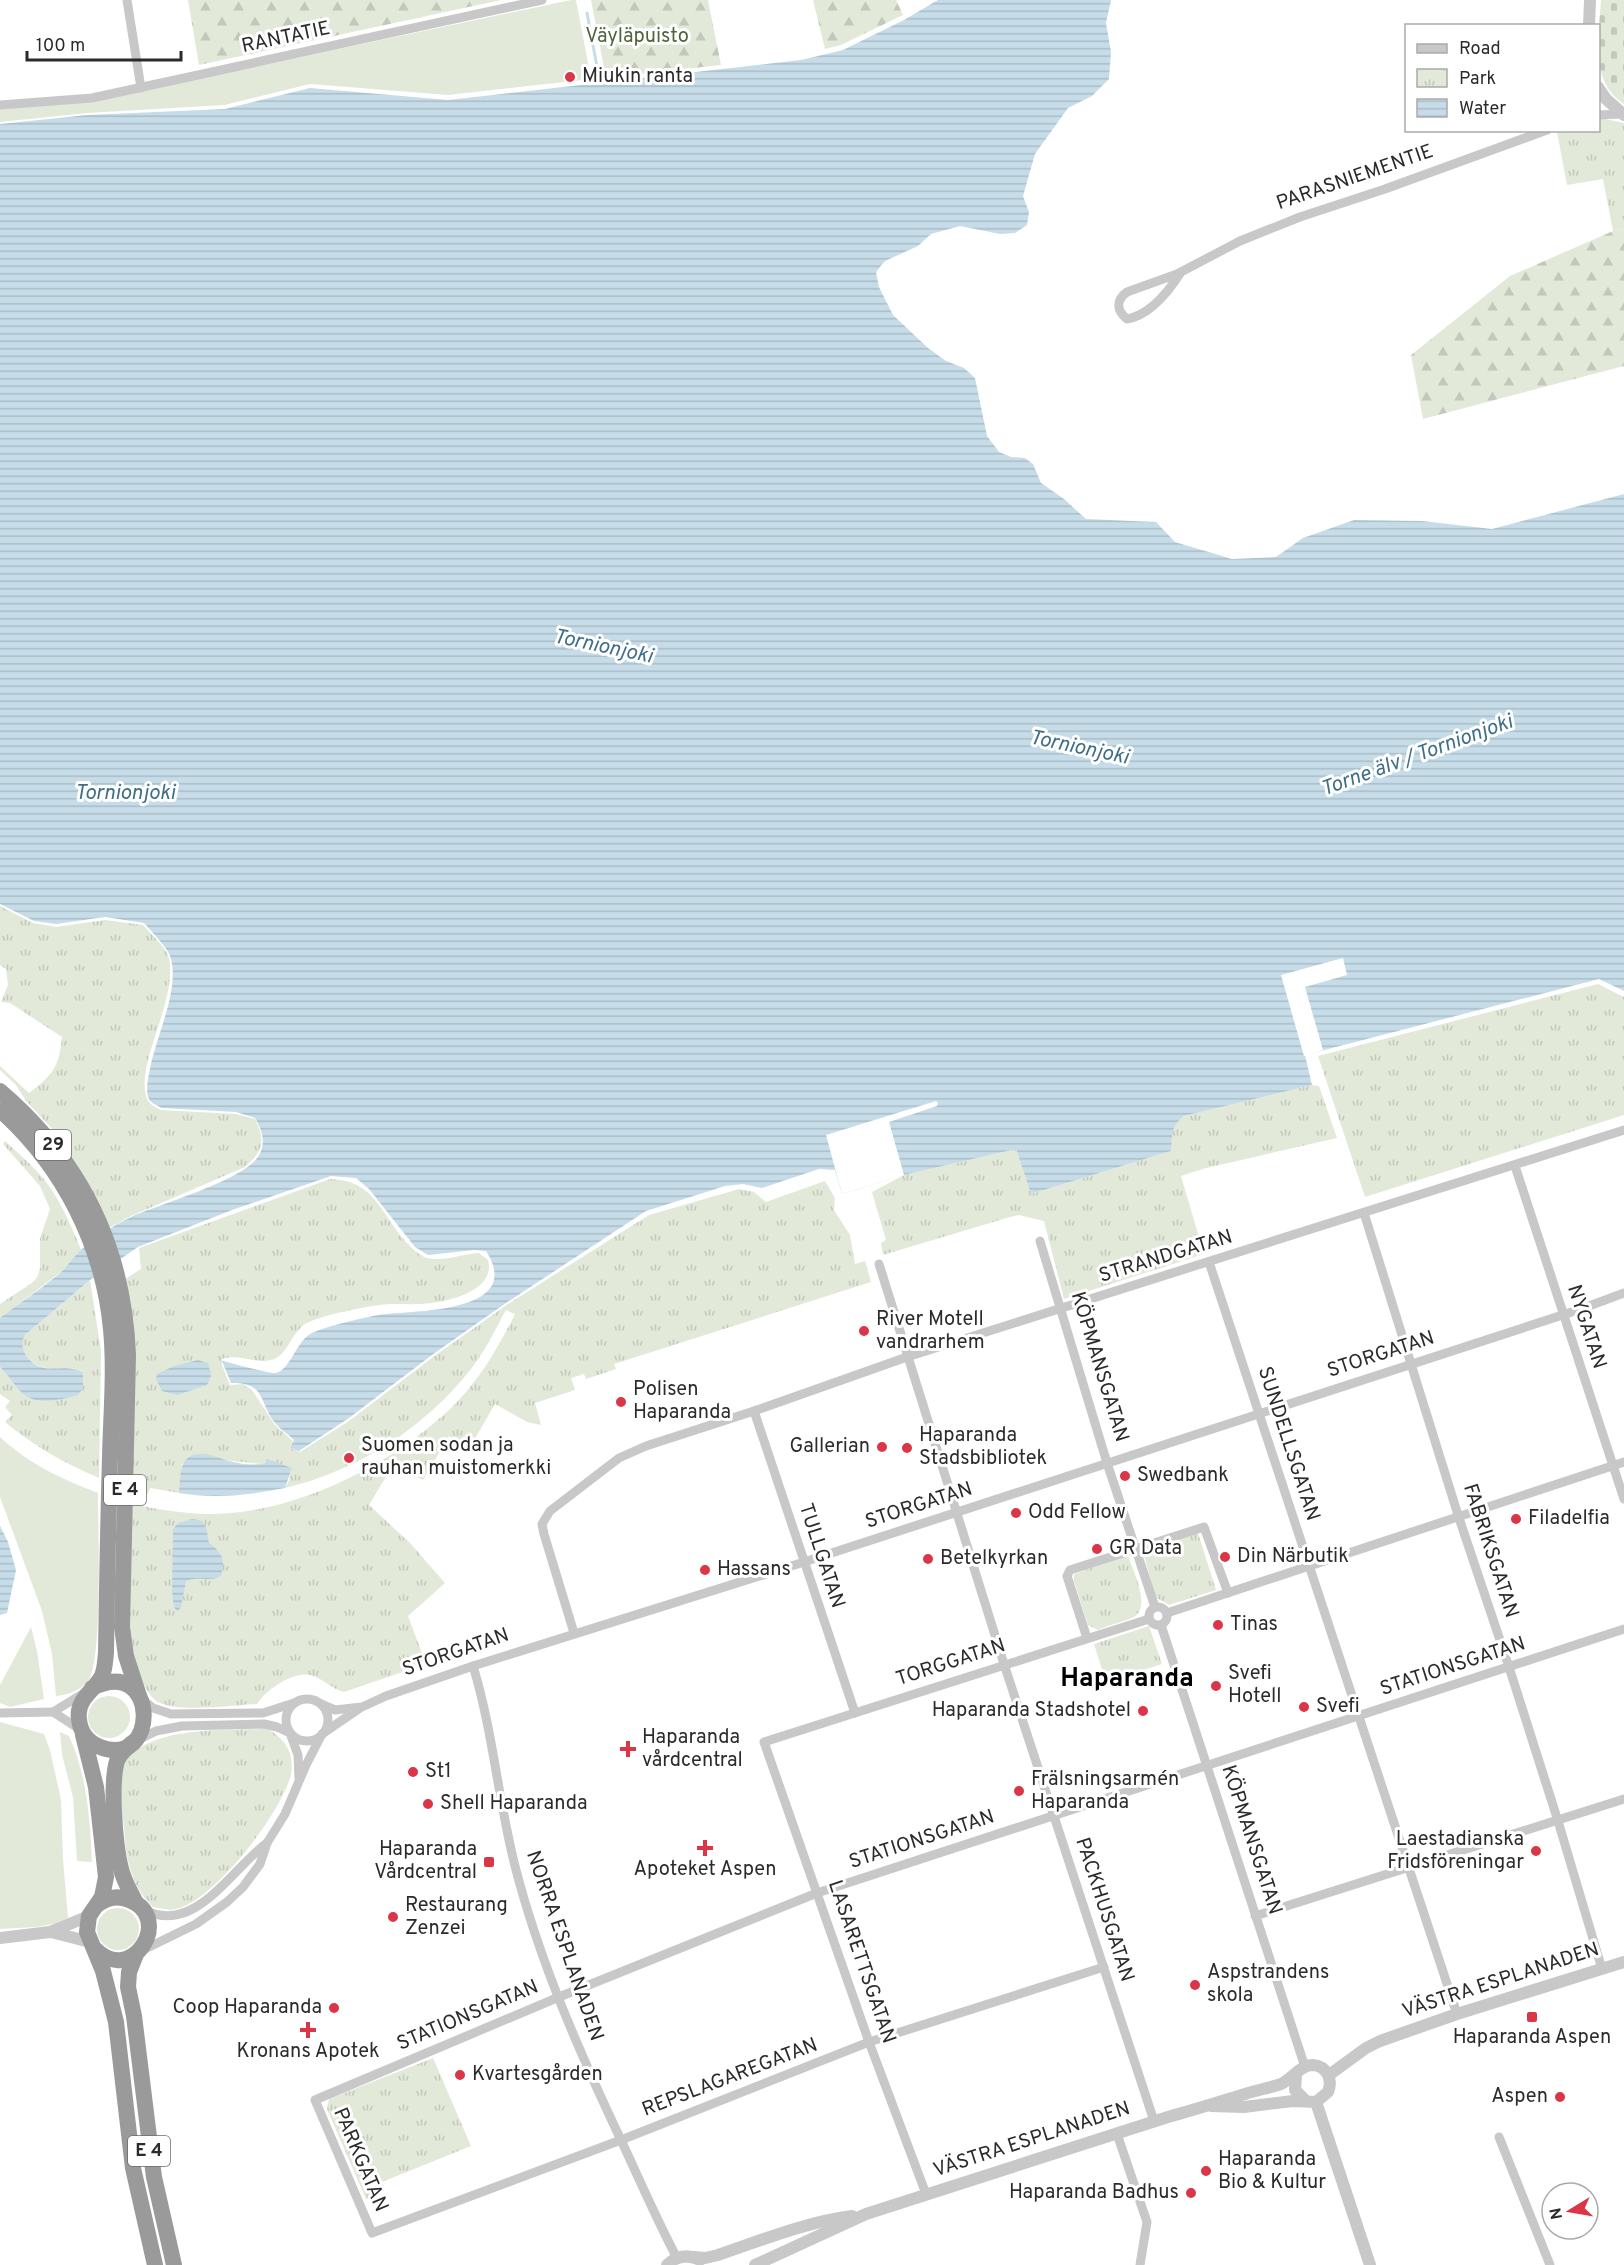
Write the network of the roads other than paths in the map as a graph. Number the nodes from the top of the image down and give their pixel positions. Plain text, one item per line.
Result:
1 (127, 0) edge
2 (542, 0) edge
3 (1590, 0) edge
4 (1589, 24) edge
5 (141, 88) junction
6 (1600, 89) edge
7 (0, 105) edge
8 (1600, 115) edge
9 (1622, 115) edge
10 (1542, 132) edge
11 (1181, 272) junction
12 (0, 1091) edge
13 (0, 1110) edge
14 (1624, 1130) edge
15 (1515, 1166) junction
16 (1364, 1213) junction
17 (87, 1214) junction
18 (1040, 1241) dead end
19 (101, 1248) junction
20 (1209, 1262) junction
21 (879, 1264) dead end
22 (1624, 1293) edge
23 (1060, 1309) junction
24 (1563, 1315) junction
25 (907, 1357) junction
26 (1411, 1364) junction
27 (754, 1411) junction
28 (1258, 1415) junction
29 (1624, 1462) edge
30 (1107, 1463) junction
31 (1613, 1466) junction
32 (1624, 1499) edge
33 (957, 1512) junction
34 (1458, 1515) junction
35 (1136, 1548) junction
36 (804, 1562) junction
37 (1309, 1566) junction
38 (1228, 1593) junction
39 (1155, 1607) junction
40 (1167, 1613) junction
41 (1149, 1619) junction
42 (1161, 1625) junction
43 (1624, 1629) edge
44 (574, 1634) junction
45 (1088, 1638) junction
46 (1004, 1664) junction
47 (473, 1666) junction
48 (1509, 1667) junction
49 (92, 1689) junction
50 (139, 1696) junction
51 (294, 1703) junction
52 (321, 1704) junction
53 (362, 1707) junction
54 (53, 1712) junction
55 (0, 1713) edge
56 (855, 1713) junction
57 (1360, 1717) junction
58 (81, 1731) junction
59 (290, 1733) junction
60 (322, 1734) junction
61 (764, 1742) joint
62 (132, 1743) junction
63 (1206, 1766) junction
64 (299, 1780) junction
65 (1624, 1799) edge
66 (1054, 1815) junction
67 (1558, 1821) junction
68 (267, 1843) junction
69 (1408, 1868) junction
70 (817, 1893) junction
71 (139, 1905) junction
72 (94, 1910) junction
73 (1255, 1916) junction
74 (50, 1932) junction
75 (0, 1938) edge
76 (92, 1946) junction
77 (136, 1954) junction
78 (1624, 1962) edge
79 (1104, 1967) junction
80 (1602, 1969) junction
81 (559, 1997) junction
82 (1457, 2014) junction
83 (869, 2042) junction
84 (1301, 2071) junction
85 (1329, 2075) junction
86 (315, 2100) joint
87 (1311, 2101) junction
88 (1211, 2106) junction
89 (1154, 2121) junction
90 (1117, 2134) junction
91 (1499, 2137) dead end
92 (621, 2140) junction
93 (926, 2194) junction
94 (866, 2214) junction
95 (372, 2233) joint
96 (672, 2261) edge
97 (700, 2261) edge
98 (155, 2265) edge
99 (174, 2265) edge
100 (755, 2265) edge
101 (1140, 2265) edge
102 (1370, 2265) edge
103 (1550, 2265) edge

1 - 5 street
2 - 5 street, RANTATIE
3 - 4 street
5 - 7 street, RANTATIE
6 - 9 street
8 - 9 street
10 - 11 street, PARASNIEMENTIE
11 - 11 street, PARASNIEMENTIE
12 - 17 highway, 29
13 - 17 highway, 29
14 - 15 street, STRANDGATAN
15 - 16 street, STRANDGATAN
15 - 24 street, NYGATAN
16 - 20 street, STRANDGATAN
16 - 26 street, FABRIKSGATAN
17 - 19 highway, E 4
18 - 23 street, KÖPMANSGATAN
19 - 49 highway, E 4
19 - 50 highway, E 4
20 - 23 street, STRANDGATAN
20 - 28 street, SUNDELLSGATAN
21 - 25 street, PACKHUSGATAN
22 - 24 street, STORGATAN
23 - 25 street, STRANDGATAN
23 - 30 street, KÖPMANSGATAN
24 - 26 street, STORGATAN
24 - 31 street, NYGATAN
25 - 27 street, STRANDGATAN
25 - 33 street, PACKHUSGATAN
26 - 28 street, STORGATAN
26 - 34 street, FABRIKSGATAN
27 - 36 street, TULLGATAN
27 - 44 street, STRANDGATAN
28 - 30 street, STORGATAN
28 - 37 street, SUNDELLSGATAN
29 - 31 street
30 - 33 street, STORGATAN
30 - 35 street, KÖPMANSGATAN
31 - 32 street, NYGATAN
31 - 34 street
33 - 36 street, STORGATAN
33 - 46 street, PACKHUSGATAN
34 - 37 street
34 - 48 street, FABRIKSGATAN
35 - 38 street
35 - 39 street, KÖPMANSGATAN
35 - 45 street
36 - 44 street, STORGATAN
36 - 56 street, TULLGATAN
37 - 38 street
37 - 57 street, SUNDELLSGATAN
38 - 40 street
39 - 40 street
39 - 41 street
40 - 42 street
41 - 42 street
41 - 45 street, TORGGATAN
42 - 63 street, KÖPMANSGATAN
43 - 48 street, STATIONSGATAN
44 - 47 street, STORGATAN
45 - 46 street, TORGGATAN
46 - 56 street, TORGGATAN
46 - 66 street, PACKHUSGATAN
47 - 53 street, STORGATAN
47 - 81 street, NORRA ESPLANADEN
48 - 57 street, STATIONSGATAN
48 - 67 street, FABRIKSGATAN
49 - 50 highway
49 - 54 street
49 - 58 highway, E 4
50 - 51 street
50 - 62 highway, E 4
51 - 52 street, STORGATAN
51 - 59 street, STORGATAN
52 - 53 street, STORGATAN
52 - 60 street, STORGATAN
53 - 60 street, STORGATAN
54 - 55 street
54 - 58 street
56 - 61 street, TORGGATAN
57 - 63 street, STATIONSGATAN
57 - 69 street, SUNDELLSGATAN
58 - 62 highway
58 - 72 highway, E 4
59 - 60 street, STORGATAN
59 - 62 street
59 - 64 street, STORGATAN
60 - 64 street, STORGATAN
61 - 70 street, LASARETTSGATAN
62 - 71 highway, E 4
63 - 66 street, STATIONSGATAN
63 - 73 street, KÖPMANSGATAN
64 - 68 street, STORGATAN
65 - 67 street
66 - 70 street, STATIONSGATAN
66 - 79 street, PACKHUSGATAN
67 - 69 street
67 - 80 street, FABRIKSGATAN
68 - 71 street, STORGATAN
68 - 77 street, STORGATAN
69 - 73 street
69 - 82 street, SUNDELLSGATAN
70 - 81 street, STATIONSGATAN
70 - 83 street, LASARETTSGATAN
71 - 72 highway
71 - 77 highway, E 4
72 - 74 street
72 - 76 highway, E 4
73 - 84 street, KÖPMANSGATAN
74 - 75 street
74 - 76 street
76 - 77 highway
76 - 98 highway, E 4
77 - 99 highway, E 4
78 - 80 street, VÄSTRA ESPLANADEN
79 - 83 street, REPSLAGAREGATAN
79 - 89 street, PACKHUSGATAN
80 - 82 street, VÄSTRA ESPLANADEN
81 - 86 street, STATIONSGATAN
81 - 92 street, NORRA ESPLANADEN
82 - 85 street, VÄSTRA ESPLANADEN
83 - 92 street, REPSLAGAREGATAN
83 - 93 street, LASARETTSGATAN
84 - 85 street
84 - 87 street
84 - 88 street, VÄSTRA ESPLANADEN
85 - 87 street
86 - 95 street, PARKGATAN
87 - 88 street, VÄSTRA ESPLANADEN
87 - 102 street
88 - 89 street, VÄSTRA ESPLANADEN
89 - 90 street, VÄSTRA ESPLANADEN
90 - 93 street, VÄSTRA ESPLANADEN
90 - 101 street
91 - 103 street
92 - 95 street, REPSLAGAREGATAN
92 - 96 street, NORRA ESPLANADEN
93 - 94 street, VÄSTRA ESPLANADEN
94 - 97 street, VÄSTRA ESPLANADEN
94 - 100 street, VÄSTRA ESPLANADEN
96 - 97 street, VÄSTRA ESPLANADEN

